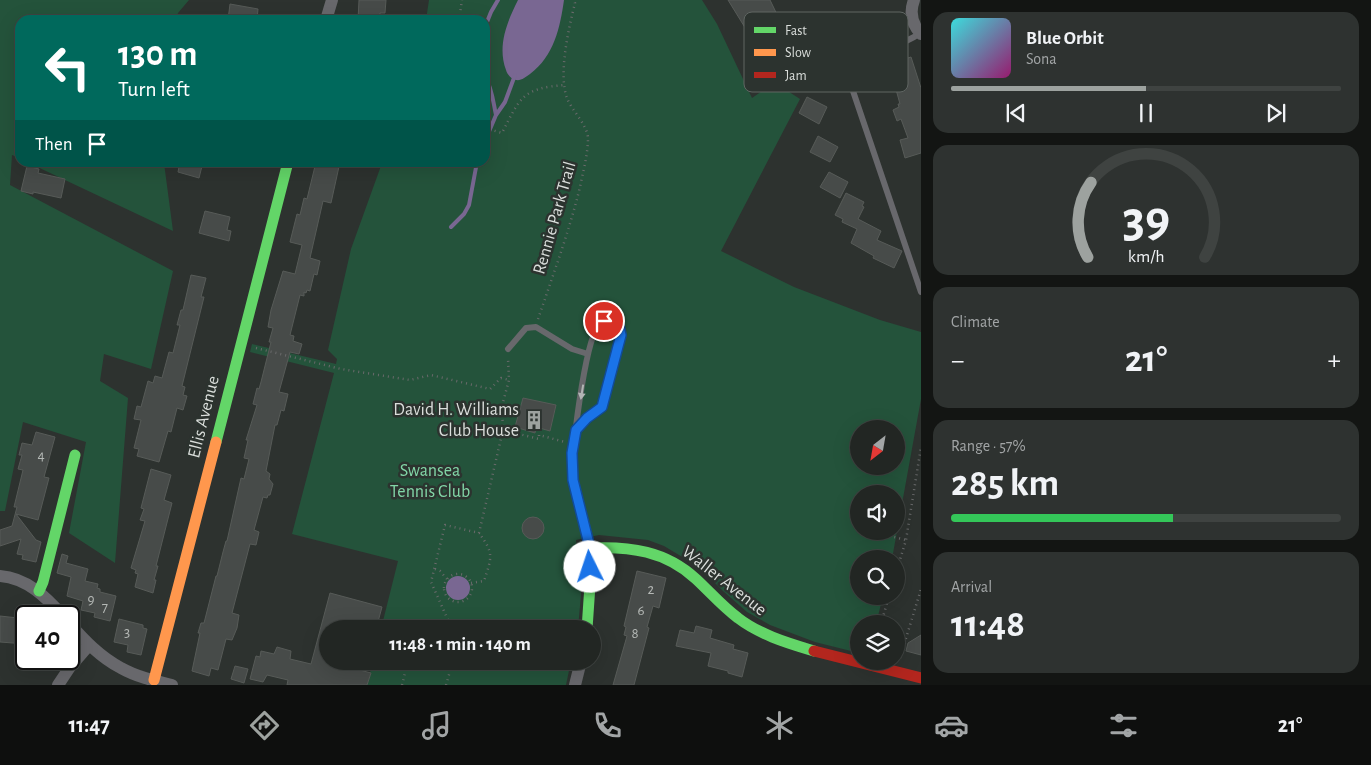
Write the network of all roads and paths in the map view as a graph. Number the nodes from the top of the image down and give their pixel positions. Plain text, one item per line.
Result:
1 (332, 0) edge
2 (462, 0) edge
3 (574, 0) edge
4 (913, 1) edge
5 (328, 15) edge
6 (460, 15) edge
7 (920, 33) edge
8 (908, 40) edge
9 (565, 85) junction
10 (853, 92) edge
11 (490, 130) edge
12 (287, 167) edge
13 (921, 292) edge
14 (536, 327) junction
15 (252, 347) dead end
16 (508, 349) joint
17 (588, 354) junction
18 (509, 380) junction
19 (503, 430) junction
20 (576, 430) junction
21 (574, 444) junction
22 (921, 447) edge
23 (75, 455) dead end
24 (479, 533) junction
25 (906, 540) joint
26 (590, 548) junction
27 (903, 550) edge
28 (435, 570) junction
29 (0, 576) edge
30 (447, 579) junction
31 (472, 583) junction
32 (921, 589) edge
33 (39, 591) junction
34 (445, 593) junction
35 (437, 596) junction
36 (52, 605) edge
37 (448, 620) edge
38 (588, 620) edge
39 (80, 636) edge
40 (905, 641) edge
41 (89, 646) junction
42 (406, 670) edge
43 (450, 670) edge
44 (579, 670) edge
45 (921, 678) edge
46 (154, 680) junction
47 (906, 680) edge
48 (58, 685) edge
49 (172, 685) edge
50 (402, 685) edge
51 (446, 685) edge
52 (575, 685) edge

1 - 5 street
2 - 6 path
3 - 9 path, Rennie Park Trail
4 - 7 street
7 - 8 lane
9 - 11 path
9 - 14 path, Rennie Park Trail
10 - 13 lane
12 - 46 street, Ellis Avenue
14 - 16 lane
14 - 17 lane
15 - 18 path
16 - 18 path
17 -> 20 lane
17 - 20 lane
18 - 19 path
19 - 21 path
19 - 24 path
20 - 21 lane
21 - 26 lane
22 - 25 path
23 - 33 street
24 - 28 path
24 - 31 path
25 - 27 path
26 - 38 street
26 - 47 street, Waller Avenue
28 - 30 path
28 - 35 path
29 - 33 street
30 - 31 path
30 - 34 path
31 - 34 path
32 - 40 path
33 - 36 street
34 - 35 path
35 - 37 path
39 - 41 street
41 - 46 street
41 - 48 street
42 - 50 path
43 - 51 path
44 - 52 street
45 - 47 street, Waller Avenue
46 - 49 street

